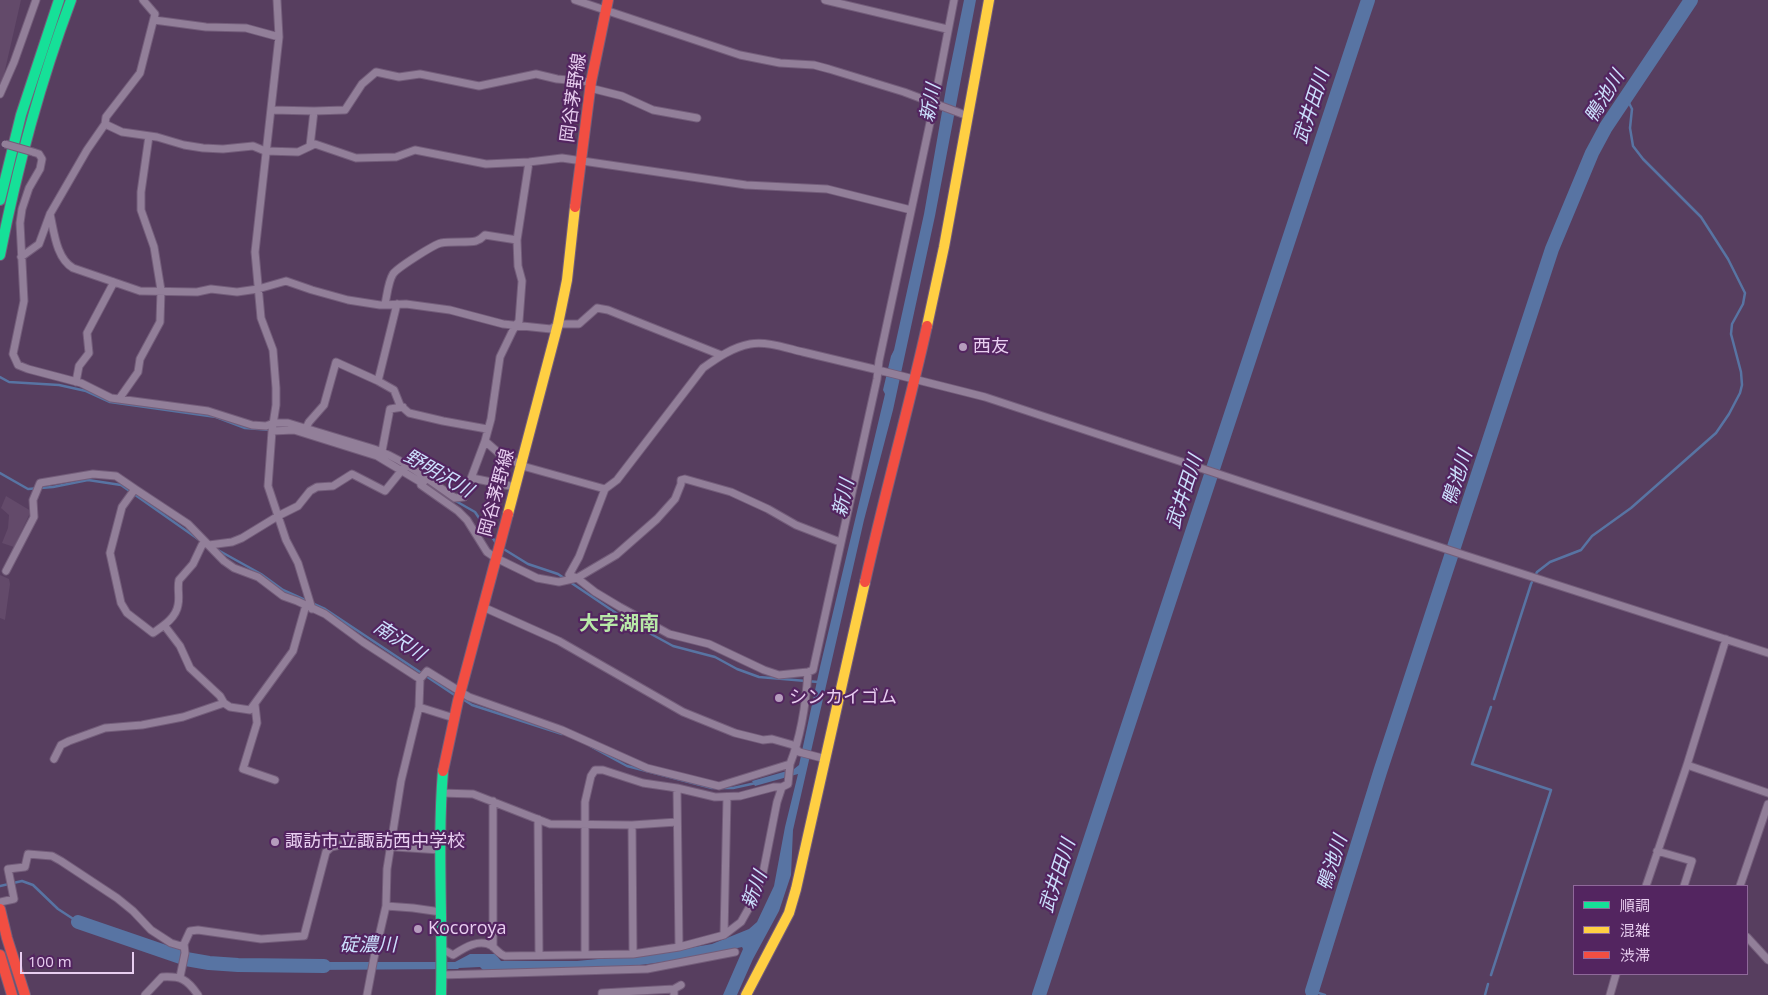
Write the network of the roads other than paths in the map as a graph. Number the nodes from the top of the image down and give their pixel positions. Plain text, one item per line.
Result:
1 (36, 0) edge
2 (59, 0) edge
3 (71, 0) edge
4 (143, 0) edge
5 (277, 0) edge
6 (576, 0) edge
7 (608, 0) edge
8 (825, 0) edge
9 (954, 0) edge
10 (989, 0) edge
11 (606, 11) junction
12 (154, 20) junction
13 (947, 29) junction
14 (279, 37) junction
15 (591, 85) junction
16 (0, 94) edge
17 (936, 104) junction
18 (272, 110) junction
19 (314, 112) junction
20 (964, 114) junction
21 (697, 118) dead end
22 (105, 124) junction
23 (148, 136) junction
24 (2, 144) edge
25 (310, 146) junction
26 (265, 151) junction
27 (529, 162) junction
28 (581, 162) junction
29 (0, 200) edge
30 (912, 210) junction
31 (50, 214) junction
32 (517, 240) junction
33 (0, 255) edge
34 (21, 257) junction
35 (114, 282) junction
36 (258, 289) junction
37 (161, 290) junction
38 (385, 304) junction
39 (397, 304) junction
40 (558, 324) junction
41 (515, 325) junction
42 (721, 355) junction
43 (880, 370) junction
44 (911, 378) junction
45 (378, 381) junction
46 (76, 382) junction
47 (119, 399) junction
48 (403, 407) junction
49 (274, 423) junction
50 (306, 428) junction
51 (487, 429) junction
52 (272, 431) junction
53 (485, 441) junction
54 (382, 451) junction
55 (521, 464) junction
56 (406, 465) junction
57 (401, 472) junction
58 (472, 478) junction
59 (424, 481) junction
60 (515, 487) junction
61 (135, 489) junction
62 (605, 489) junction
63 (278, 516) junction
64 (840, 542) junction
65 (208, 544) junction
66 (497, 554) junction
67 (6, 571) dead end
68 (577, 578) junction
69 (309, 607) junction
70 (483, 607) junction
71 (164, 625) junction
72 (1726, 639) junction
73 (1768, 653) edge
74 (808, 672) junction
75 (420, 679) junction
76 (461, 693) junction
77 (224, 703) junction
78 (255, 705) junction
79 (419, 707) junction
80 (454, 718) junction
81 (798, 750) junction
82 (822, 758) junction
83 (54, 759) dead end
84 (790, 764) junction
85 (1687, 765) junction
86 (276, 780) dead end
87 (782, 787) junction
88 (677, 788) junction
89 (440, 793) junction
90 (1768, 793) edge
91 (727, 797) junction
92 (493, 801) junction
93 (1768, 804) edge
94 (538, 819) junction
95 (676, 822) junction
96 (585, 825) junction
97 (632, 825) junction
98 (390, 845) junction
99 (440, 850) junction
100 (1657, 852) junction
101 (1646, 885) edge
102 (1684, 885) edge
103 (1740, 885) edge
104 (0, 902) edge
105 (386, 906) junction
106 (0, 909) edge
107 (441, 912) junction
108 (724, 935) junction
109 (1748, 939) edge
110 (184, 944) junction
111 (493, 947) junction
112 (678, 947) junction
113 (735, 952) dead end
114 (442, 954) junction
115 (585, 954) junction
116 (633, 954) junction
117 (539, 955) junction
118 (0, 956) edge
119 (1768, 960) edge
120 (441, 973) junction
121 (1616, 975) edge
122 (180, 977) junction
123 (676, 990) edge
124 (12, 995) edge
125 (25, 995) edge
126 (145, 995) edge
127 (198, 995) edge
128 (367, 995) edge
129 (441, 995) edge
130 (602, 995) edge
131 (746, 995) edge
132 (1610, 995) edge

1 - 16 street
2 - 29 main road
3 - 33 main road
4 - 12 street
5 - 14 street
6 - 11 street
7 - 11 main road, 岡谷茅野線
8 - 13 street
9 - 13 street
10 - 20 main road
11 - 15 main road, 岡谷茅野線
11 - 17 street
12 - 14 street
12 - 22 street
13 - 17 street
14 - 18 street
15 - 19 street
15 - 21 street
15 - 28 main road, 岡谷茅野線
17 - 20 street
17 - 30 street
18 - 19 street
18 - 26 street
19 - 25 street
20 - 44 main road
22 - 23 street
22 - 31 street
23 - 26 street
23 - 37 street
24 - 34 street, bridge
25 - 26 street
25 - 27 street
26 - 36 street
27 - 28 street
27 - 32 street
28 - 30 street
28 - 40 main road, 岡谷茅野線
30 - 43 street
31 - 34 street
31 - 35 street
32 - 38 street
32 - 41 street
34 - 46 street
35 - 37 street
35 - 46 street
36 - 37 street
36 - 38 street
36 - 49 street
37 - 47 street
38 - 39 street
39 - 41 street
39 - 45 street
40 - 41 street
40 - 42 street
40 - 55 main road, 岡谷茅野線
41 - 51 street
42 - 43 street
42 - 62 street
43 - 44 street
43 - 64 street
44 - 72 street
44 - 82 main road
45 - 48 street
45 - 50 street
46 - 47 street
47 - 49 street
48 - 51 street
48 - 54 street
49 - 50 street
49 - 52 street
50 - 54 street
51 - 53 street
52 - 57 street
52 - 63 street
53 - 55 street
53 - 58 street
54 - 56 street
55 - 60 main road, 岡谷茅野線
55 - 62 street
56 - 57 street
56 - 59 street
57 - 59 street
57 - 63 street
58 - 59 street
58 - 60 street
59 - 66 street
60 - 66 main road, 岡谷茅野線
61 - 65 street
61 - 67 street
61 - 71 street
62 - 68 street
63 - 65 street
63 - 69 street
64 - 68 street
64 - 74 street
65 - 69 street
65 - 71 street
66 - 68 street
66 - 70 main road, 岡谷茅野線
68 - 74 street
69 - 75 street
69 - 78 street
70 - 76 main road, 岡谷茅野線
70 - 81 street
71 - 77 street
72 - 73 street
72 - 85 street
74 - 81 street
75 - 76 street
75 - 79 street
76 - 80 main road, 岡谷茅野線
76 - 84 street
77 - 78 street
77 - 83 street
78 - 86 street
79 - 80 street
79 - 98 street
80 - 89 main road, 岡谷茅野線
81 - 82 street
81 - 84 street
82 - 131 main road
84 - 87 street
85 - 90 street
85 - 100 street
87 - 91 street
87 - 108 street
88 - 91 street
88 - 95 street
88 - 96 street
89 - 92 street
89 - 99 main road, 岡谷茅野線
91 - 108 street
92 - 94 street
92 - 111 street
93 - 103 street
94 - 96 street
94 - 117 street
95 - 97 street
95 - 112 street
96 - 97 street
96 - 115 street
97 - 116 street
98 - 99 street
98 - 105 street
98 - 110 street
99 - 107 main road, 岡谷茅野線
100 - 101 street
100 - 102 street
104 - 110 street
105 - 107 street
105 - 128 street
106 - 125 main road
107 - 114 main road, 岡谷茅野線
108 - 112 street
109 - 119 street
110 - 122 street
111 - 114 street
111 - 117 street
112 - 116 street
113 - 120 street
114 - 120 main road, 岡谷茅野線
115 - 116 street
115 - 117 street
118 - 124 main road
120 - 129 main road, 岡谷茅野線
121 - 132 street
122 - 126 street
122 - 127 street
123 - 130 street

